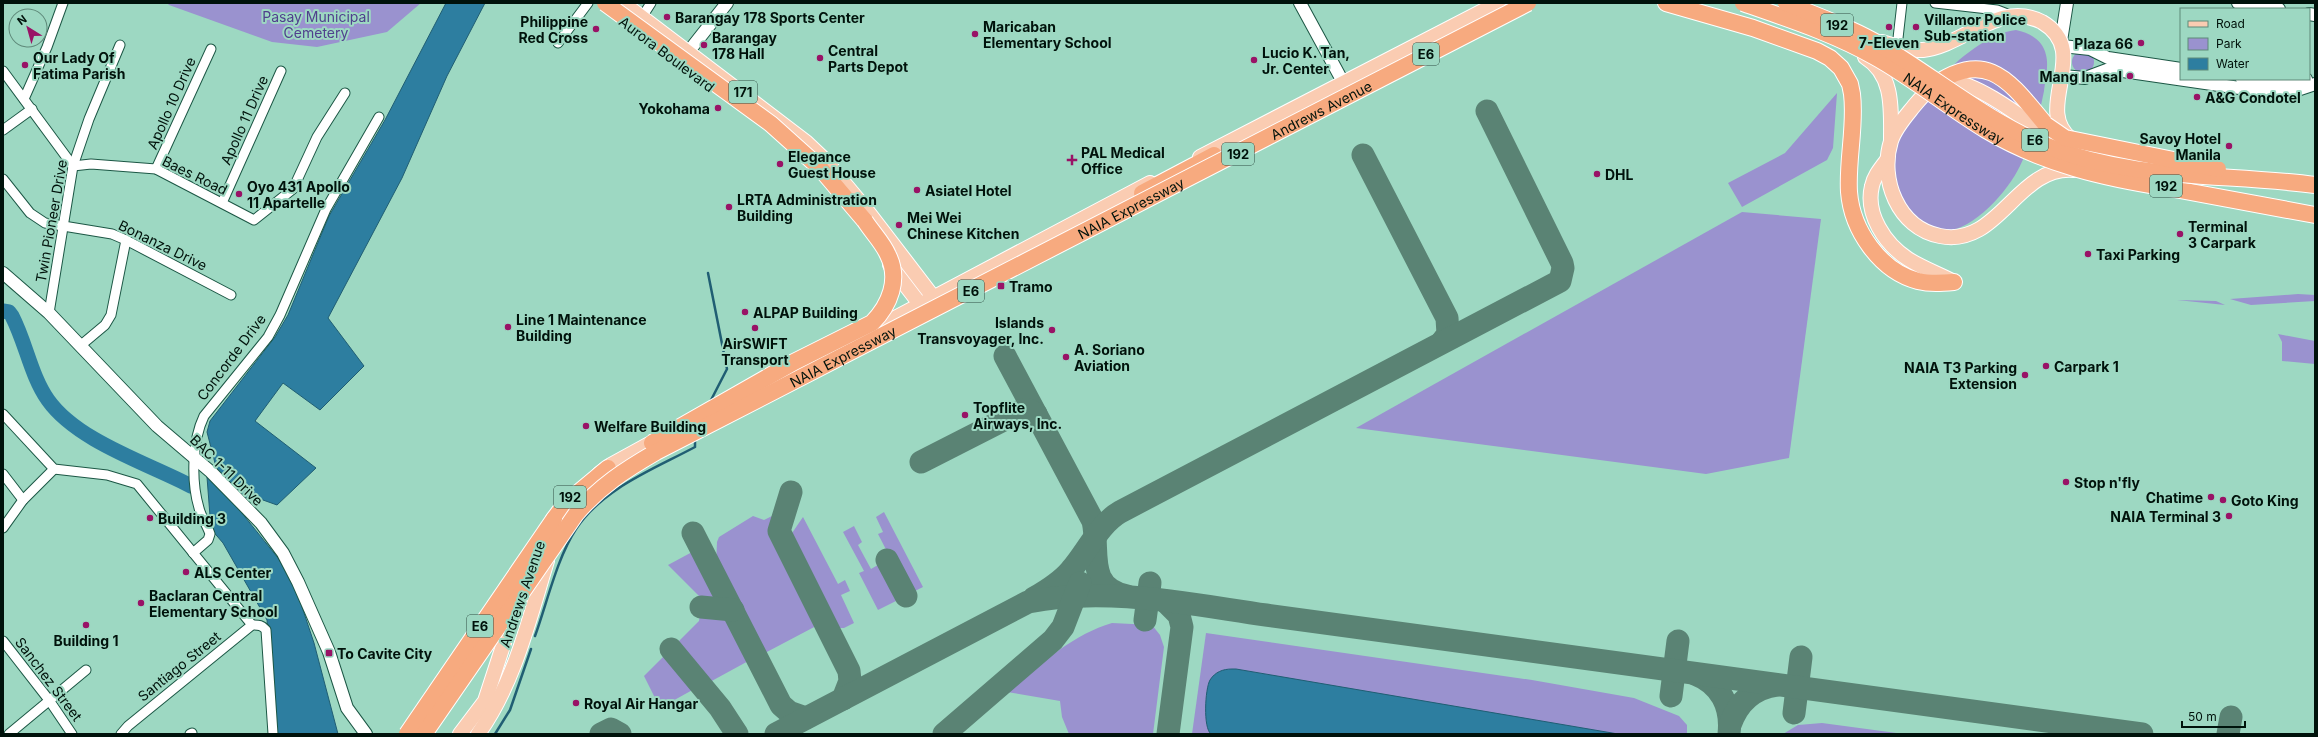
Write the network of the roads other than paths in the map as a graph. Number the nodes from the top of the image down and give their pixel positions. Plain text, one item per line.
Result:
1 (63, 3) edge
2 (588, 3) edge
3 (599, 3) edge
4 (605, 3) edge
5 (623, 3) edge
6 (651, 3) edge
7 (727, 3) edge
8 (1300, 3) edge
9 (1498, 3) edge
10 (1507, 3) edge
11 (1528, 3) edge
12 (1537, 3) edge
13 (1666, 3) edge
14 (1733, 3) edge
15 (1743, 3) edge
16 (1776, 3) edge
17 (1786, 3) edge
18 (1902, 3) edge
19 (1935, 3) edge
20 (2067, 3) edge
21 (2238, 3) edge
22 (2272, 8) edge
23 (2010, 15) junction
24 (642, 17) junction
25 (1453, 25) junction
26 (1460, 38) junction
27 (558, 43) dead end
28 (2061, 43) junction
29 (120, 45) dead end
30 (1897, 47) junction
31 (211, 49) dead end
32 (689, 51) junction
33 (2098, 54) junction
34 (2180, 69) edge
35 (3, 71) edge
36 (281, 71) dead end
37 (2095, 73) junction
38 (2063, 76) junction
39 (2180, 79) edge
40 (2185, 80) edge
41 (2248, 80) edge
42 (2303, 80) edge
43 (1344, 82) junction
44 (2315, 84) edge
45 (1929, 89) junction
46 (345, 93) dead end
47 (749, 97) junction
48 (24, 99) junction
49 (741, 108) junction
50 (32, 109) junction
51 (379, 117) dead end
52 (1258, 127) junction
53 (3, 130) edge
54 (1891, 139) junction
55 (1264, 140) junction
56 (2090, 151) junction
57 (1887, 160) junction
58 (73, 166) junction
59 (156, 169) junction
60 (3, 179) edge
61 (2273, 180) junction
62 (2315, 182) edge
63 (2315, 185) edge
64 (222, 203) junction
65 (2315, 210) edge
66 (2315, 215) edge
67 (62, 227) junction
68 (126, 240) junction
69 (3, 273) edge
70 (1954, 282) joint
71 (232, 295) dead end
72 (938, 303) junction
73 (925, 310) junction
74 (49, 313) junction
75 (80, 346) junction
76 (3, 414) edge
77 (689, 438) dead end
78 (195, 458) junction
79 (608, 468) junction
80 (54, 469) junction
81 (3, 474) edge
82 (23, 500) junction
83 (3, 528) edge
84 (193, 553) junction
85 (255, 625) junction
86 (3, 641) edge
87 (86, 670) dead end
88 (50, 700) junction
89 (3, 728) edge
90 (8, 734) edge
91 (72, 734) edge
92 (121, 734) edge
93 (273, 734) edge
94 (366, 734) edge
95 (407, 734) edge
96 (424, 734) edge
97 (460, 734) edge
98 (478, 734) edge

1 - 48 street
2 - 27 street
3 - 49 main road, Aurora Boulevard / 171
4 - 79 highway, bridge
5 - 24 main road, Aurora Boulevard / 171
6 - 24 street
7 - 32 street
8 - 43 street
9 - 25 main road, Andrews Avenue / 192
10 - 79 highway, NAIA Expressway / E6, bridge
11 - 96 highway, NAIA Expressway / E6, bridge
12 - 26 main road, Andrews Avenue / 192
13 - 70 highway
14 - 54 main road, 192
15 - 66 highway, NAIA Expressway / E6, bridge
16 - 30 main road, 192
17 - 61 highway, NAIA Expressway / E6, bridge
18 - 30 street
19 - 23 street
20 - 28 street
21 - 22 street
23 - 28 main road, 192
23 - 30 main road, 192
24 - 32 main road, Aurora Boulevard / 171
25 - 26 main road
25 - 43 main road, Andrews Avenue / 192
26 - 55 main road, Andrews Avenue / 192
28 - 33 street
28 - 38 main road, 192
29 - 58 street, Twin Pioneer Drive
31 - 59 street, Apollo 10 Drive
32 - 47 main road, Aurora Boulevard / 171
33 - 34 street
33 - 37 street
35 - 48 street
36 - 64 street, Apollo 11 Drive
37 - 38 street
37 - 39 street
38 - 56 main road, 192
40 - 44 street
41 - 42 street
43 - 52 main road, Andrews Avenue / 192
45 - 54 main road, 192
45 - 56 main road
45 - 61 highway, bridge
46 - 64 street, Baes Road
47 - 49 main road
47 - 72 main road, Aurora Boulevard / 171
48 - 50 street
49 - 73 main road, Aurora Boulevard / 171
50 - 53 street
50 - 58 street
51 - 78 street, Concorde Drive
52 - 55 main road
52 - 72 main road, Andrews Avenue / 192
54 - 57 main road, 192
55 - 72 main road, Andrews Avenue / 192
56 - 62 main road, 192
57 - 65 main road, 192
57 - 70 main road
58 - 59 street, Baes Road
58 - 67 street, Twin Pioneer Drive
59 - 64 street, Baes Road
60 - 67 street, Bonanza Drive
61 - 63 highway, NAIA Expressway / E6, bridge
67 - 68 street, Bonanza Drive
67 - 74 street, Twin Pioneer Drive
68 - 71 street, Bonanza Drive
68 - 75 street
69 - 74 street, BAC 1-11 Drive
72 - 73 main road, Andrews Avenue / 192
73 - 97 main road, Andrews Avenue / 192
74 - 75 street, BAC 1-11 Drive
75 - 78 street, BAC 1-11 Drive
76 - 80 street
77 - 98 main road, Andrews Avenue / 192
78 - 84 street, Concorde Drive
78 - 94 street, BAC 1-11 Drive
79 - 95 highway, NAIA Expressway / E6, bridge
80 - 82 street
80 - 84 street
81 - 82 street
82 - 83 street
84 - 85 street
85 - 92 street, Santiago Street
85 - 93 street
86 - 88 street, Sanchez Street
87 - 88 street
88 - 90 street
88 - 91 street, Sanchez Street
89 - 90 street

